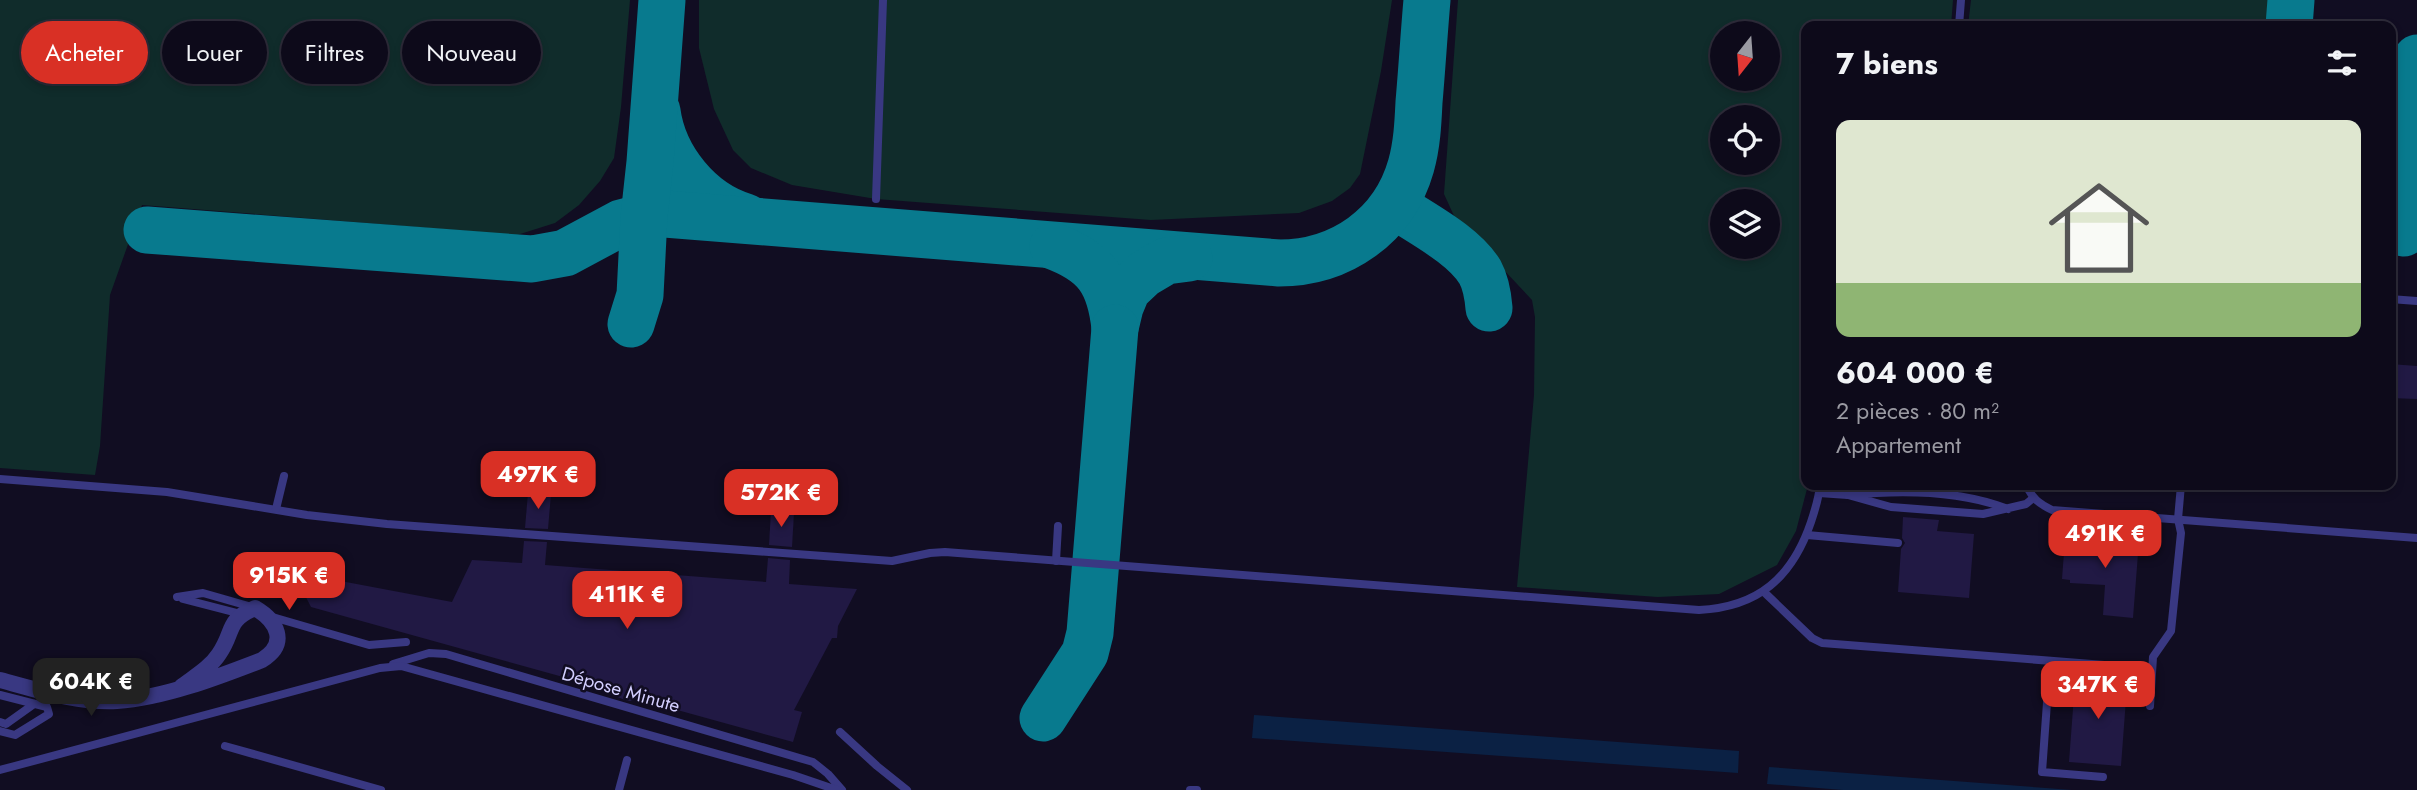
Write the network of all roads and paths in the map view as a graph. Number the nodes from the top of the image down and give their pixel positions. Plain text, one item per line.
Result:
1 (883, 0) edge
2 (1961, 0) edge
3 (1959, 21) edge
4 (876, 199) dead end
5 (2396, 299) edge
6 (2417, 301) edge
7 (284, 476) dead end
8 (0, 479) edge
9 (1820, 490) edge
10 (1825, 490) edge
11 (2028, 490) edge
12 (2181, 490) edge
13 (1848, 495) junction
14 (2032, 499) junction
15 (276, 509) junction
16 (2008, 509) junction
17 (2178, 519) junction
18 (2315, 520) dead end
19 (1058, 526) dead end
20 (2314, 529) junction
21 (1807, 535) junction
22 (2417, 538) edge
23 (1898, 543) dead end
24 (1056, 561) junction
25 (1764, 592) junction
26 (254, 612) junction
27 (406, 642) dead end
28 (2050, 661) junction
29 (2117, 666) dead end
30 (380, 668) junction
31 (0, 680) edge
32 (181, 687) junction
33 (0, 695) edge
34 (34, 704) junction
35 (2150, 706) dead end
36 (0, 722) edge
37 (0, 731) edge
38 (840, 732) dead end
39 (225, 746) dead end
40 (627, 760) dead end
41 (0, 770) edge
42 (2103, 777) dead end
43 (381, 790) edge
44 (619, 790) edge
45 (839, 790) edge
46 (908, 790) edge
47 (1190, 790) edge
48 (1197, 790) edge

1 - 4 lane
2 - 3 lane
5 - 6 lane
7 - 15 lane
8 - 15 lane
9 - 21 lane
10 - 13 lane
11 - 14 lane
12 - 17 lane
13 - 16 lane
13 - 16 lane
14 - 16 lane
14 - 17 lane
15 - 24 lane
17 - 20 lane
17 - 35 lane
18 - 20 lane
19 - 24 lane
20 - 22 lane
21 - 23 lane
21 - 25 lane
24 - 25 lane
25 - 28 lane
26 - 26 lane
26 - 27 lane
26 - 32 street
26 - 32 street
28 - 29 lane
28 - 42 lane
30 - 41 lane
30 - 45 lane
30 - 45 lane, Dépose Minute
31 - 32 street
33 - 34 lane
34 - 36 lane
34 - 37 lane
38 - 46 lane
39 - 43 lane
40 - 44 lane
47 - 48 lane

